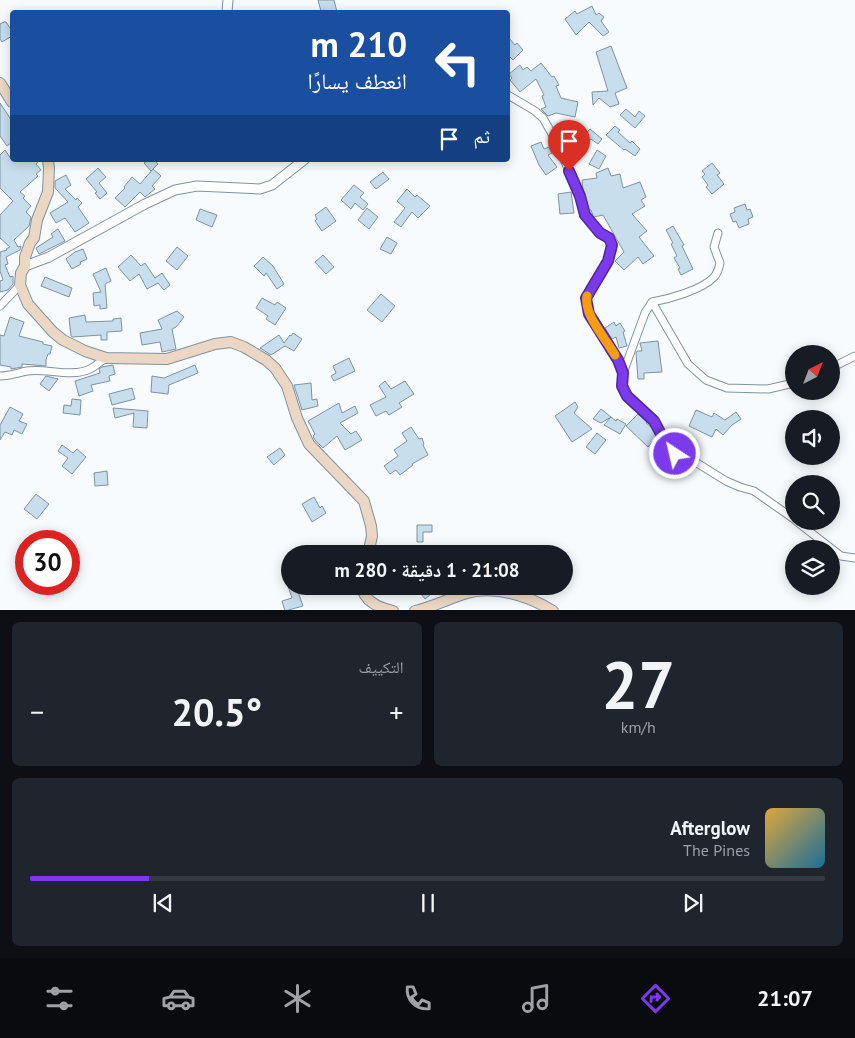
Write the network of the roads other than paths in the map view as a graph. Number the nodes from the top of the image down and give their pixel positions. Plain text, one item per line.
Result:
1 (0, 83) edge
2 (510, 96) edge
3 (10, 99) edge
4 (48, 162) edge
5 (301, 162) edge
6 (718, 233) dead end
7 (25, 266) junction
8 (20, 285) junction
9 (652, 302) junction
10 (0, 306) edge
11 (855, 356) edge
12 (106, 358) junction
13 (840, 364) edge
14 (623, 373) junction
15 (0, 376) edge
16 (785, 385) edge
17 (785, 513) edge
18 (808, 530) edge
19 (370, 545) edge
20 (855, 558) edge
21 (365, 595) edge
22 (393, 610) edge
23 (415, 610) edge
24 (553, 610) edge

1 - 3 main road
2 - 14 street
4 - 7 main road
5 - 7 street
6 - 9 street
7 - 8 main road
8 - 10 street
8 - 12 main road
9 - 14 street
9 - 16 street
11 - 13 street
12 - 15 street
12 - 19 main road
14 - 17 street
18 - 20 street
21 - 22 main road
23 - 24 main road

